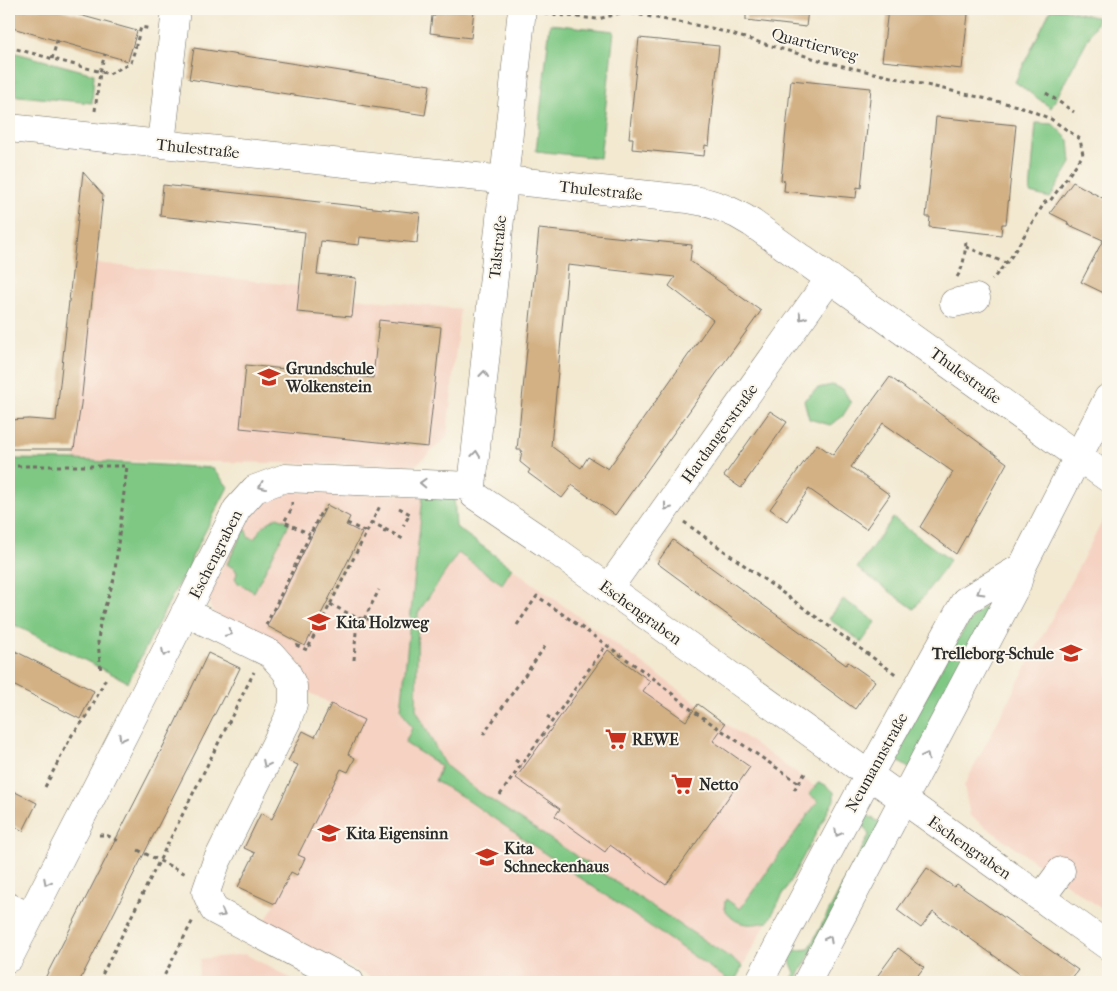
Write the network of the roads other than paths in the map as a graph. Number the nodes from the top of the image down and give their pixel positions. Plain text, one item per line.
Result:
1 (528, 12) edge
2 (175, 21) edge
3 (9, 128) edge
4 (161, 144) junction
5 (504, 179) junction
6 (830, 278) junction
7 (1108, 398) edge
8 (1078, 456) junction
9 (1108, 478) edge
10 (472, 486) junction
11 (1022, 567) junction
12 (608, 589) junction
13 (185, 612) junction
14 (869, 775) junction
15 (903, 799) junction
16 (1061, 871) dead end
17 (1041, 898) junction
18 (19, 912) edge
19 (1108, 946) edge
20 (9, 958) edge
21 (350, 982) edge
22 (759, 982) edge
23 (807, 982) edge

1 - 5 street, Talstraße
2 - 4 street
3 - 4 street, Thulestraße
4 - 5 street, Thulestraße
5 - 6 street, Thulestraße
10 -> 5 street, Talstraße
6 - 8 street, Thulestraße
6 -> 12 street, Hardangerstraße
7 - 8 street
8 - 9 street, Thulestraße
8 - 11 street
10 - 12 street, Eschengraben
10 -> 13 street, Eschengraben
11 -> 14 street, Neumannstraße
15 -> 11 street
12 - 14 street, Eschengraben
13 -> 18 street, Eschengraben
13 -> 21 street, Eschengraben
14 - 15 street, Eschengraben
14 -> 22 street, Neumannstraße
15 - 17 street, Eschengraben
23 -> 15 street
16 - 17 street
17 - 19 street, Eschengraben
18 - 20 street, Eschengraben

